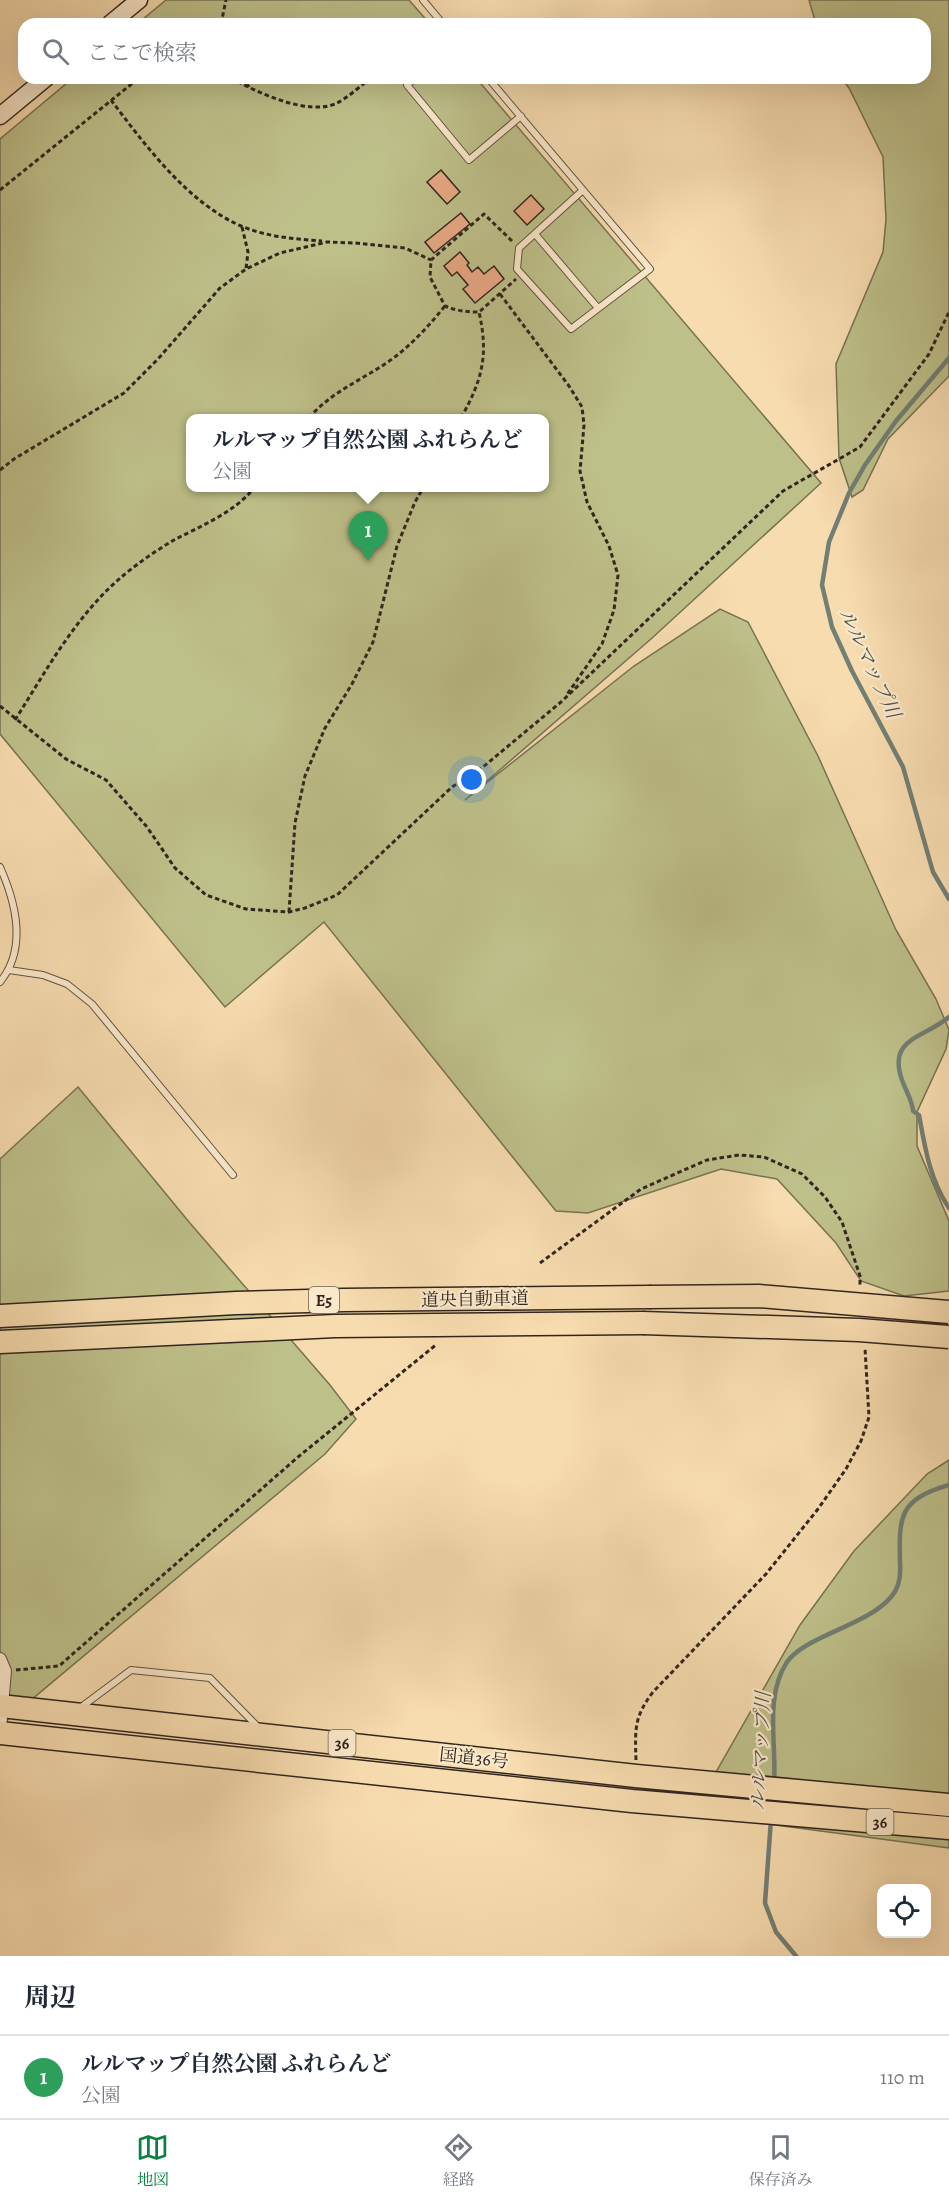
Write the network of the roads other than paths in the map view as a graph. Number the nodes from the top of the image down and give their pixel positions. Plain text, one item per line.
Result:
1 (139, 0) edge
2 (423, 0) edge
3 (117, 18) edge
4 (438, 18) edge
5 (39, 84) edge
6 (407, 84) edge
7 (493, 84) edge
8 (0, 116) edge
9 (520, 116) junction
10 (583, 190) junction
11 (535, 234) junction
12 (598, 308) junction
13 (0, 867) edge
14 (9, 970) junction
15 (0, 982) edge
16 (232, 1175) dead end
17 (949, 1312) edge
18 (0, 1316) edge
19 (949, 1337) edge
20 (0, 1342) edge
21 (0, 1659) edge
22 (1, 1706) edge
23 (72, 1714) junction
24 (0, 1731) edge
25 (266, 1735) junction
26 (949, 1805) edge
27 (949, 1828) edge

1 - 3 street
2 - 4 lane
5 - 8 street
6 - 9 lane
7 - 9 lane
9 - 10 lane
10 - 11 lane
10 - 12 lane
11 - 12 lane
11 - 12 lane
13 - 14 lane
14 - 15 lane
14 - 16 lane
17 - 18 highway, 道央自動車道 / E5, bridge
19 - 20 highway, 道央自動車道 / E5, bridge
21 - 22 street
22 - 23 highway, 国道36号 / 36
22 - 24 street
23 - 25 highway, 国道36号 / 36
23 - 25 lane
24 - 27 highway, 国道36号 / 36
25 - 26 highway, 国道36号 / 36

